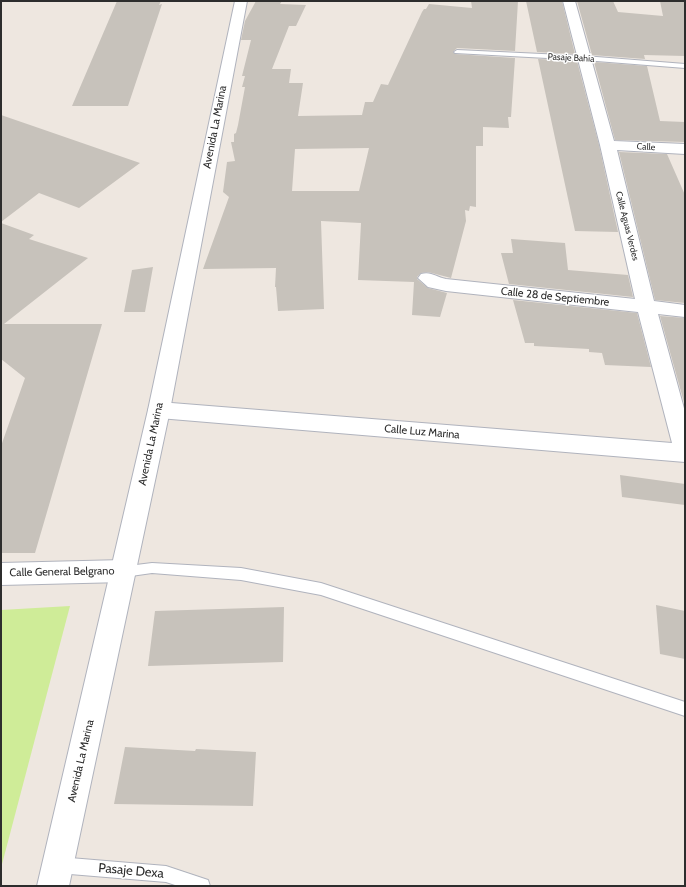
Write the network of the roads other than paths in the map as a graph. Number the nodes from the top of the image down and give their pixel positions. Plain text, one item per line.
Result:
1 (240, 1) edge
2 (569, 1) edge
3 (457, 52) dead end
4 (584, 58) junction
5 (685, 66) edge
6 (608, 145) junction
7 (685, 149) edge
8 (427, 278) dead end
9 (646, 306) junction
10 (685, 311) edge
11 (159, 410) junction
12 (685, 452) edge
13 (124, 571) junction
14 (1, 574) edge
15 (685, 710) edge
16 (55, 876) edge
17 (202, 886) edge

1 - 11 street, Avenida La Marina
2 - 4 street, Calle Aguas Verdes
3 - 4 lane, Pasaje Bahía
4 - 5 lane, Pasaje Bahía
4 - 6 street, Calle Aguas Verdes
6 - 7 street, Calle
6 - 9 street, Calle Aguas Verdes
8 - 9 street, Calle 28 de Septiembre
9 - 10 street, Calle 28 de Septiembre
9 - 12 street, Calle Aguas Verdes
11 - 12 street, Calle Luz Marina
11 - 13 street, Avenida La Marina
13 - 14 street, Calle General Belgrano
13 - 15 lane
13 - 16 street, Avenida La Marina
16 - 17 lane, Pasaje Dexa

